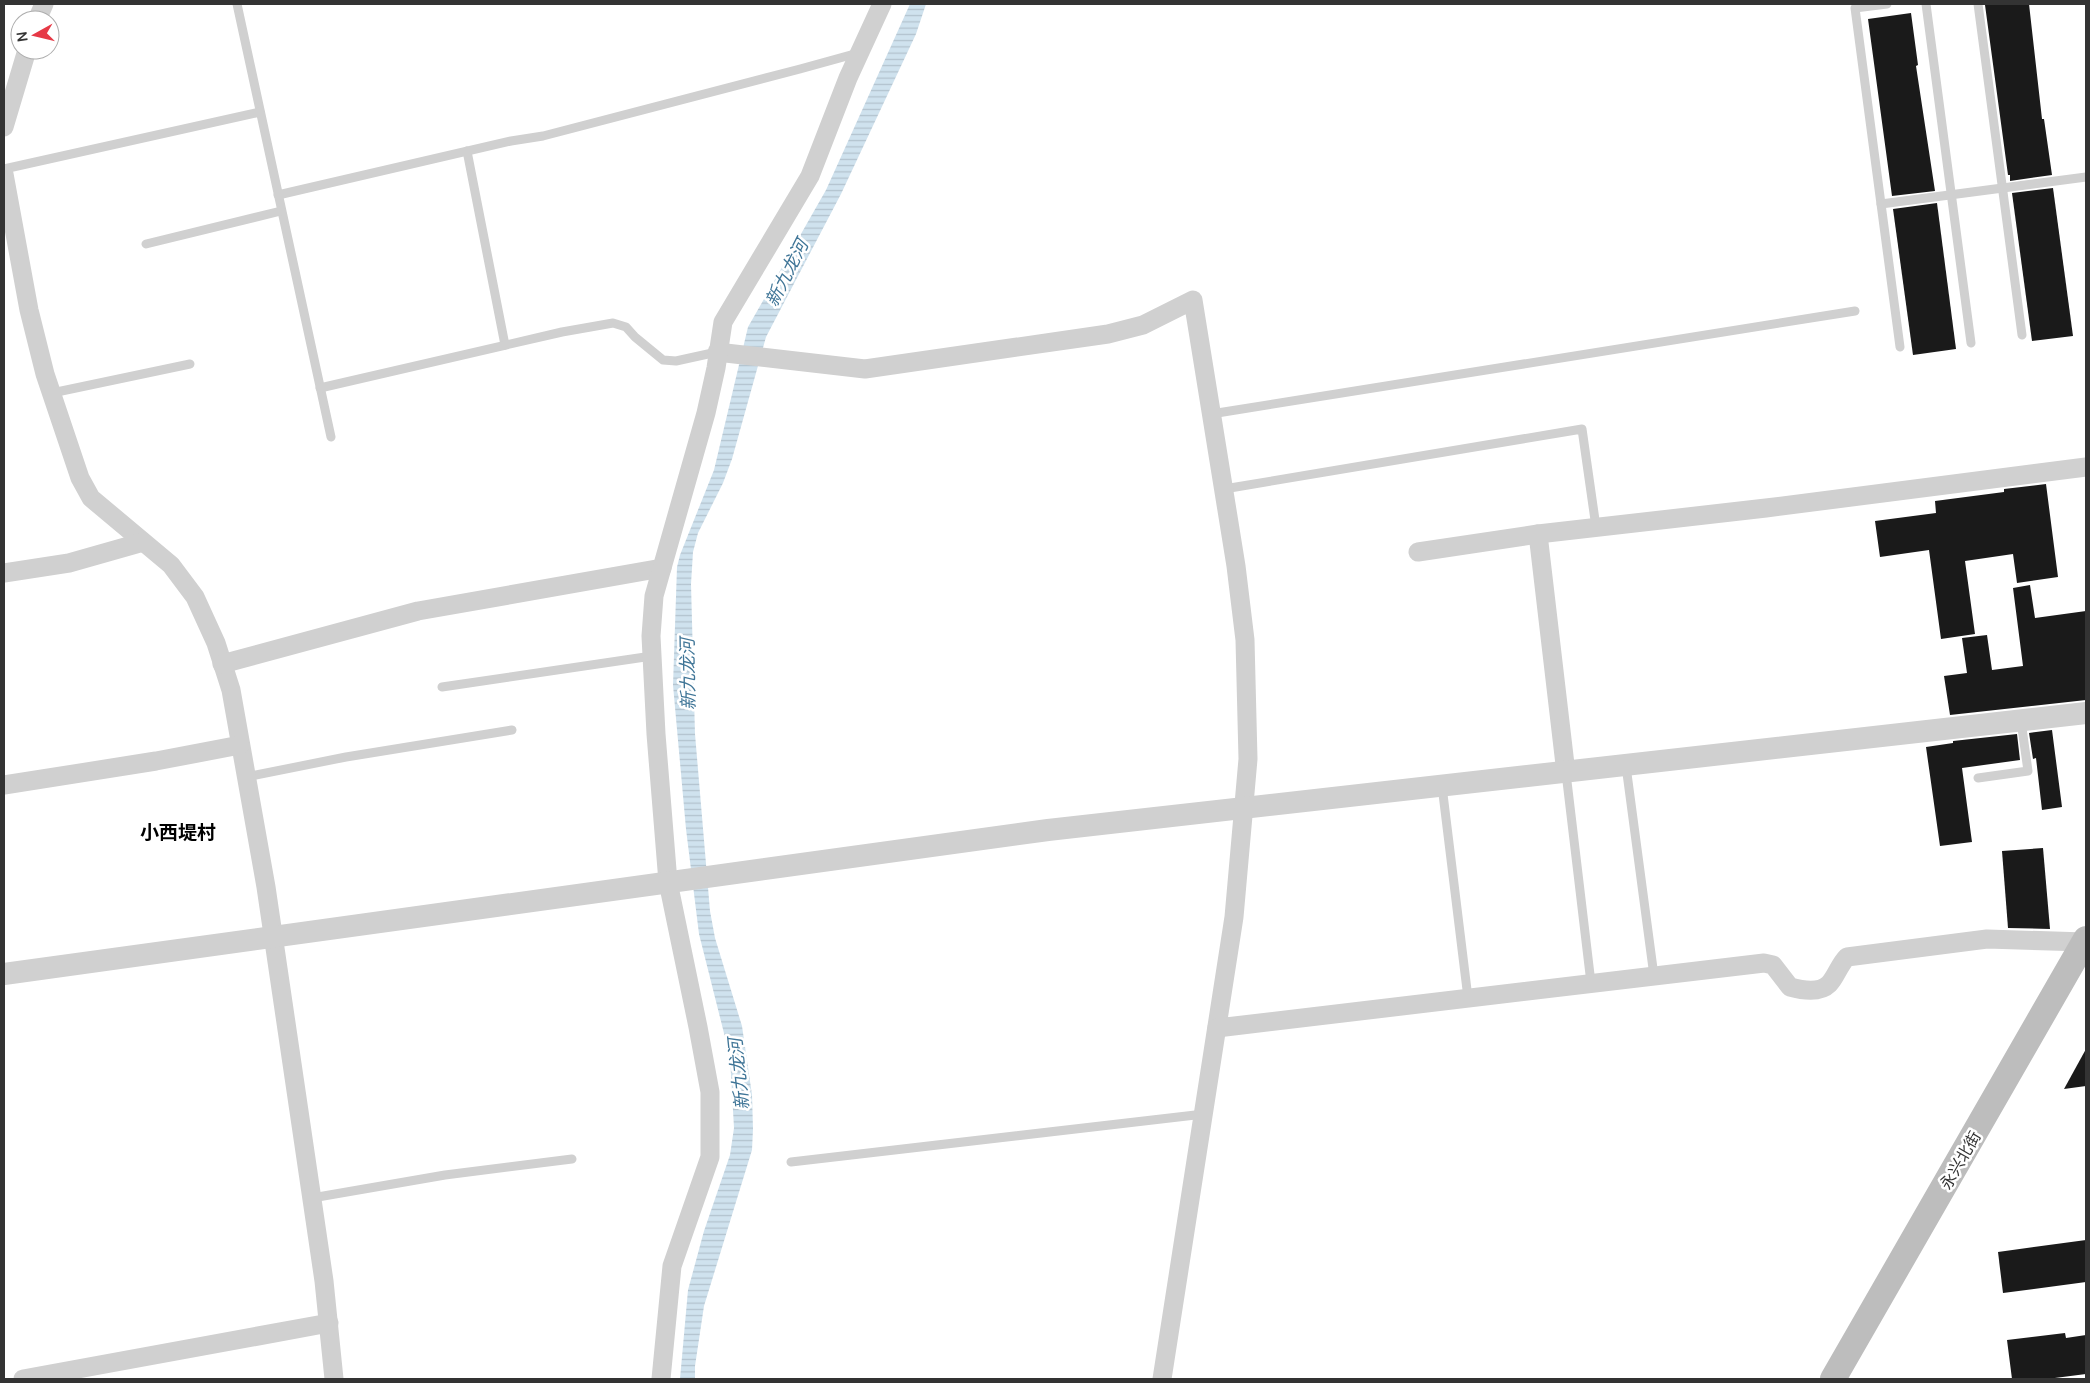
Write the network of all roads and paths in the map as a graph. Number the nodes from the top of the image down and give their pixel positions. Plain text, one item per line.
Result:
1 (237, 4) edge
2 (882, 4) edge
3 (1888, 4) edge
4 (1926, 4) edge
5 (1978, 4) edge
6 (860, 52) junction
7 (24, 60) edge
8 (260, 112) junction
9 (4, 127) edge
10 (467, 151) junction
11 (4, 169) edge
12 (4, 174) edge
13 (2086, 177) edge
14 (2003, 188) junction
15 (278, 195) junction
16 (1951, 195) junction
17 (1881, 204) junction
18 (282, 211) junction
19 (146, 244) dead end
20 (1855, 311) dead end
21 (2022, 335) dead end
22 (1971, 343) dead end
23 (505, 345) junction
24 (1900, 347) dead end
25 (718, 352) junction
26 (190, 364) dead end
27 (320, 388) junction
28 (52, 394) junction
29 (1211, 414) junction
30 (331, 437) dead end
31 (2086, 467) edge
32 (1224, 489) junction
33 (1596, 527) junction
34 (1538, 534) junction
35 (143, 542) junction
36 (1418, 552) dead end
37 (662, 568) junction
38 (4, 573) edge
39 (652, 656) junction
40 (222, 664) junction
41 (442, 687) dead end
42 (2086, 713) edge
43 (2021, 721) junction
44 (512, 730) dead end
45 (240, 745) junction
46 (1626, 766) junction
47 (1566, 773) junction
48 (246, 777) junction
49 (1978, 778) dead end
50 (4, 785) edge
51 (1442, 786) junction
52 (1244, 808) junction
53 (668, 882) junction
54 (273, 937) junction
55 (2085, 941) edge
56 (4, 974) edge
57 (1654, 976) junction
58 (2086, 976) edge
59 (1591, 983) junction
60 (1468, 998) junction
61 (1217, 1028) junction
62 (1204, 1114) junction
63 (572, 1159) dead end
64 (791, 1162) dead end
65 (312, 1198) junction
66 (328, 1323) junction
67 (23, 1379) edge
68 (334, 1379) edge
69 (661, 1379) edge
70 (1162, 1379) edge
71 (1833, 1379) edge
72 (1854, 1379) edge

1 - 8 lane
2 - 6 street
3 - 17 lane
4 - 16 lane
5 - 14 lane
6 - 10 lane
6 - 25 street
7 - 9 street
8 - 11 lane
8 - 15 lane
10 - 15 lane
10 - 23 lane
12 - 28 street
13 - 14 lane
14 - 16 lane
14 - 21 lane
15 - 18 lane
16 - 17 lane
16 - 22 lane
17 - 24 lane
18 - 19 lane
18 - 27 lane
20 - 29 lane
23 - 25 lane
23 - 27 lane
25 - 29 street
25 - 37 street
26 - 28 lane
27 - 30 lane
28 - 35 street
29 - 32 street
31 - 33 street
32 - 33 lane
32 - 52 street
33 - 34 street
34 - 36 street
34 - 47 street
35 - 38 street
35 - 40 street
37 - 39 street
37 - 40 street
39 - 41 lane
39 - 53 street
40 - 45 street
42 - 43 street
43 - 46 street
43 - 49 lane
44 - 48 lane
45 - 48 street
45 - 50 street
46 - 47 street
46 - 57 lane
47 - 51 street
47 - 59 lane
48 - 54 street
51 - 52 street
51 - 60 lane
52 - 53 street
52 - 61 street
53 - 54 street
53 - 69 street
54 - 56 street
54 - 65 street
55 - 57 street
55 - 71 main road, 永兴北街
57 - 59 street
58 - 72 main road, 永兴北街
59 - 60 street
60 - 61 street
61 - 62 street
62 - 64 lane
62 - 70 street
63 - 65 lane
65 - 66 street
66 - 67 street
66 - 68 street

